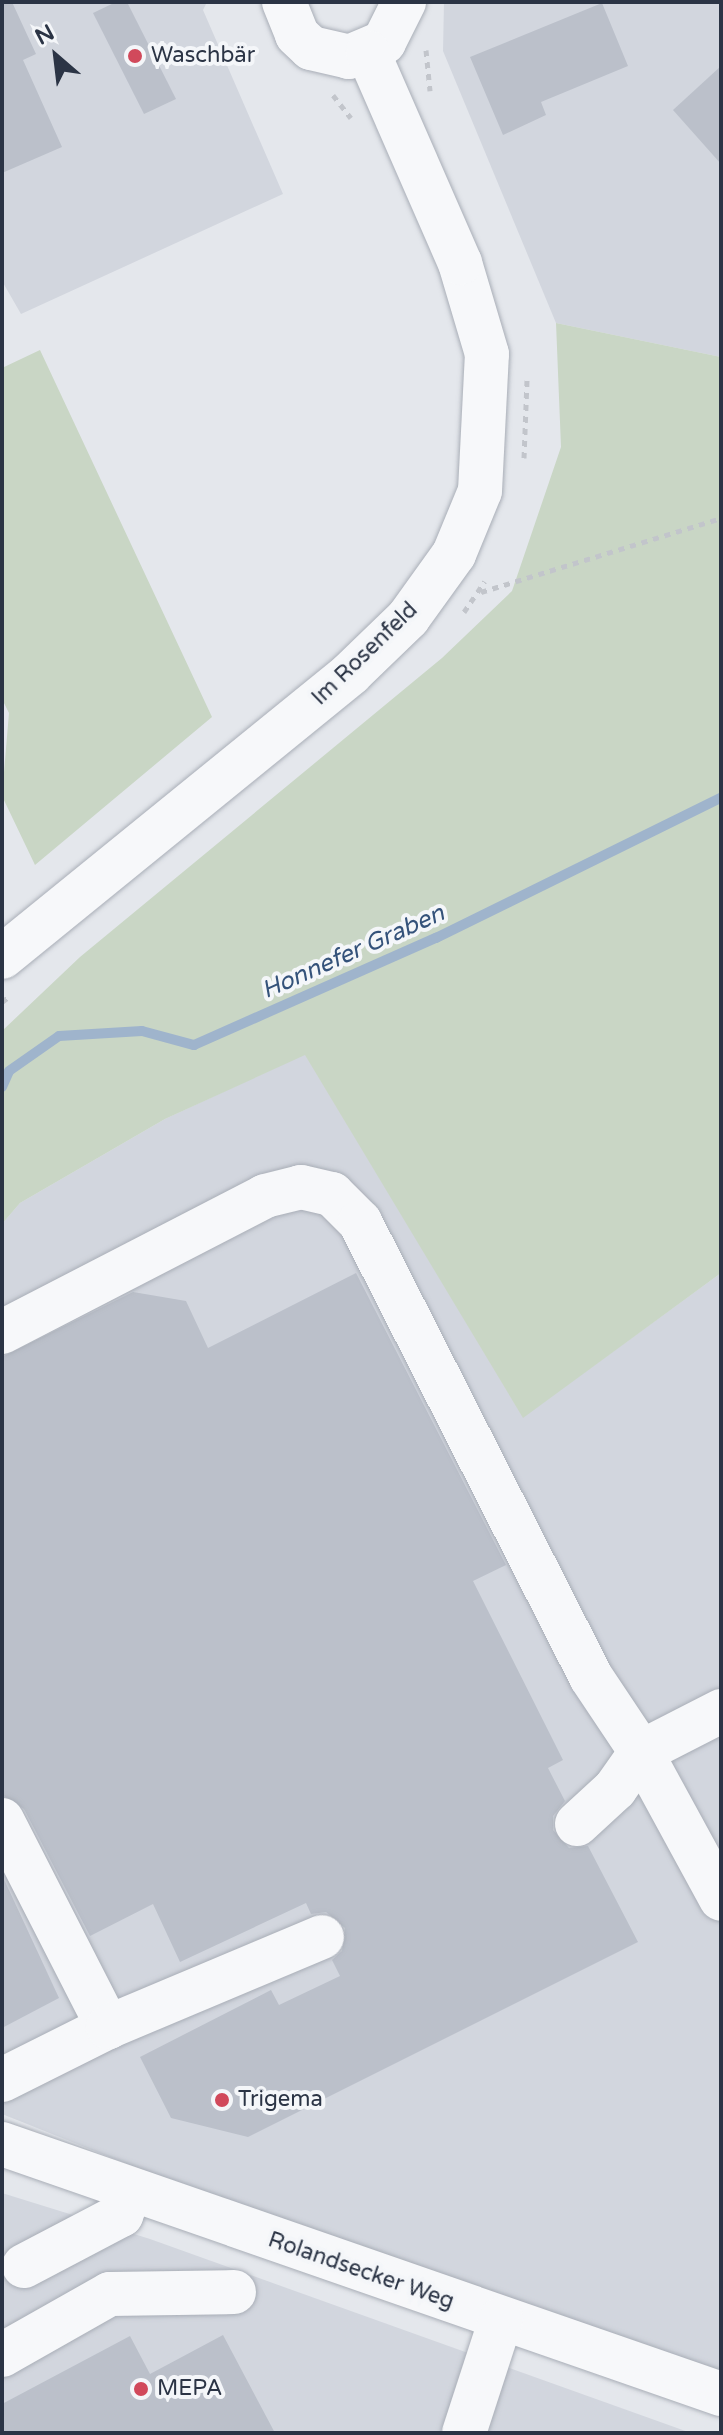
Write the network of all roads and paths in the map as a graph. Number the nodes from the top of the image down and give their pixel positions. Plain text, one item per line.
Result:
1 (284, 2) edge
2 (404, 2) edge
3 (428, 41) dead end
4 (368, 52) junction
5 (435, 104) dead end
6 (526, 369) dead end
7 (524, 465) dead end
8 (721, 518) edge
9 (491, 567) dead end
10 (481, 593) junction
11 (461, 616) dead end
12 (12, 971) edge
13 (2, 1002) edge
14 (2, 1332) edge
15 (721, 1711) edge
16 (641, 1752) junction
17 (2, 1820) edge
18 (577, 1824) dead end
19 (721, 1899) edge
20 (322, 1937) dead end
21 (108, 2027) junction
22 (2, 2080) edge
23 (2, 2144) edge
24 (130, 2193) junction
25 (24, 2266) dead end
26 (234, 2292) dead end
27 (501, 2319) junction
28 (2, 2355) edge
29 (721, 2394) edge
30 (464, 2433) edge

1 - 4 street
2 - 4 street
3 - 5 path
4 - 12 street, Im Rosenfeld
6 - 7 path
8 - 10 path
9 - 10 path
10 - 11 path
12 - 13 path
14 - 16 street
15 - 16 street
16 - 18 street
16 - 19 street
17 - 21 street
20 - 21 street
21 - 22 street
23 - 24 street, Rolandsecker Weg
24 - 25 street
24 - 27 street, Rolandsecker Weg
26 - 28 street
27 - 29 street, Rolandsecker Weg
27 - 30 street

